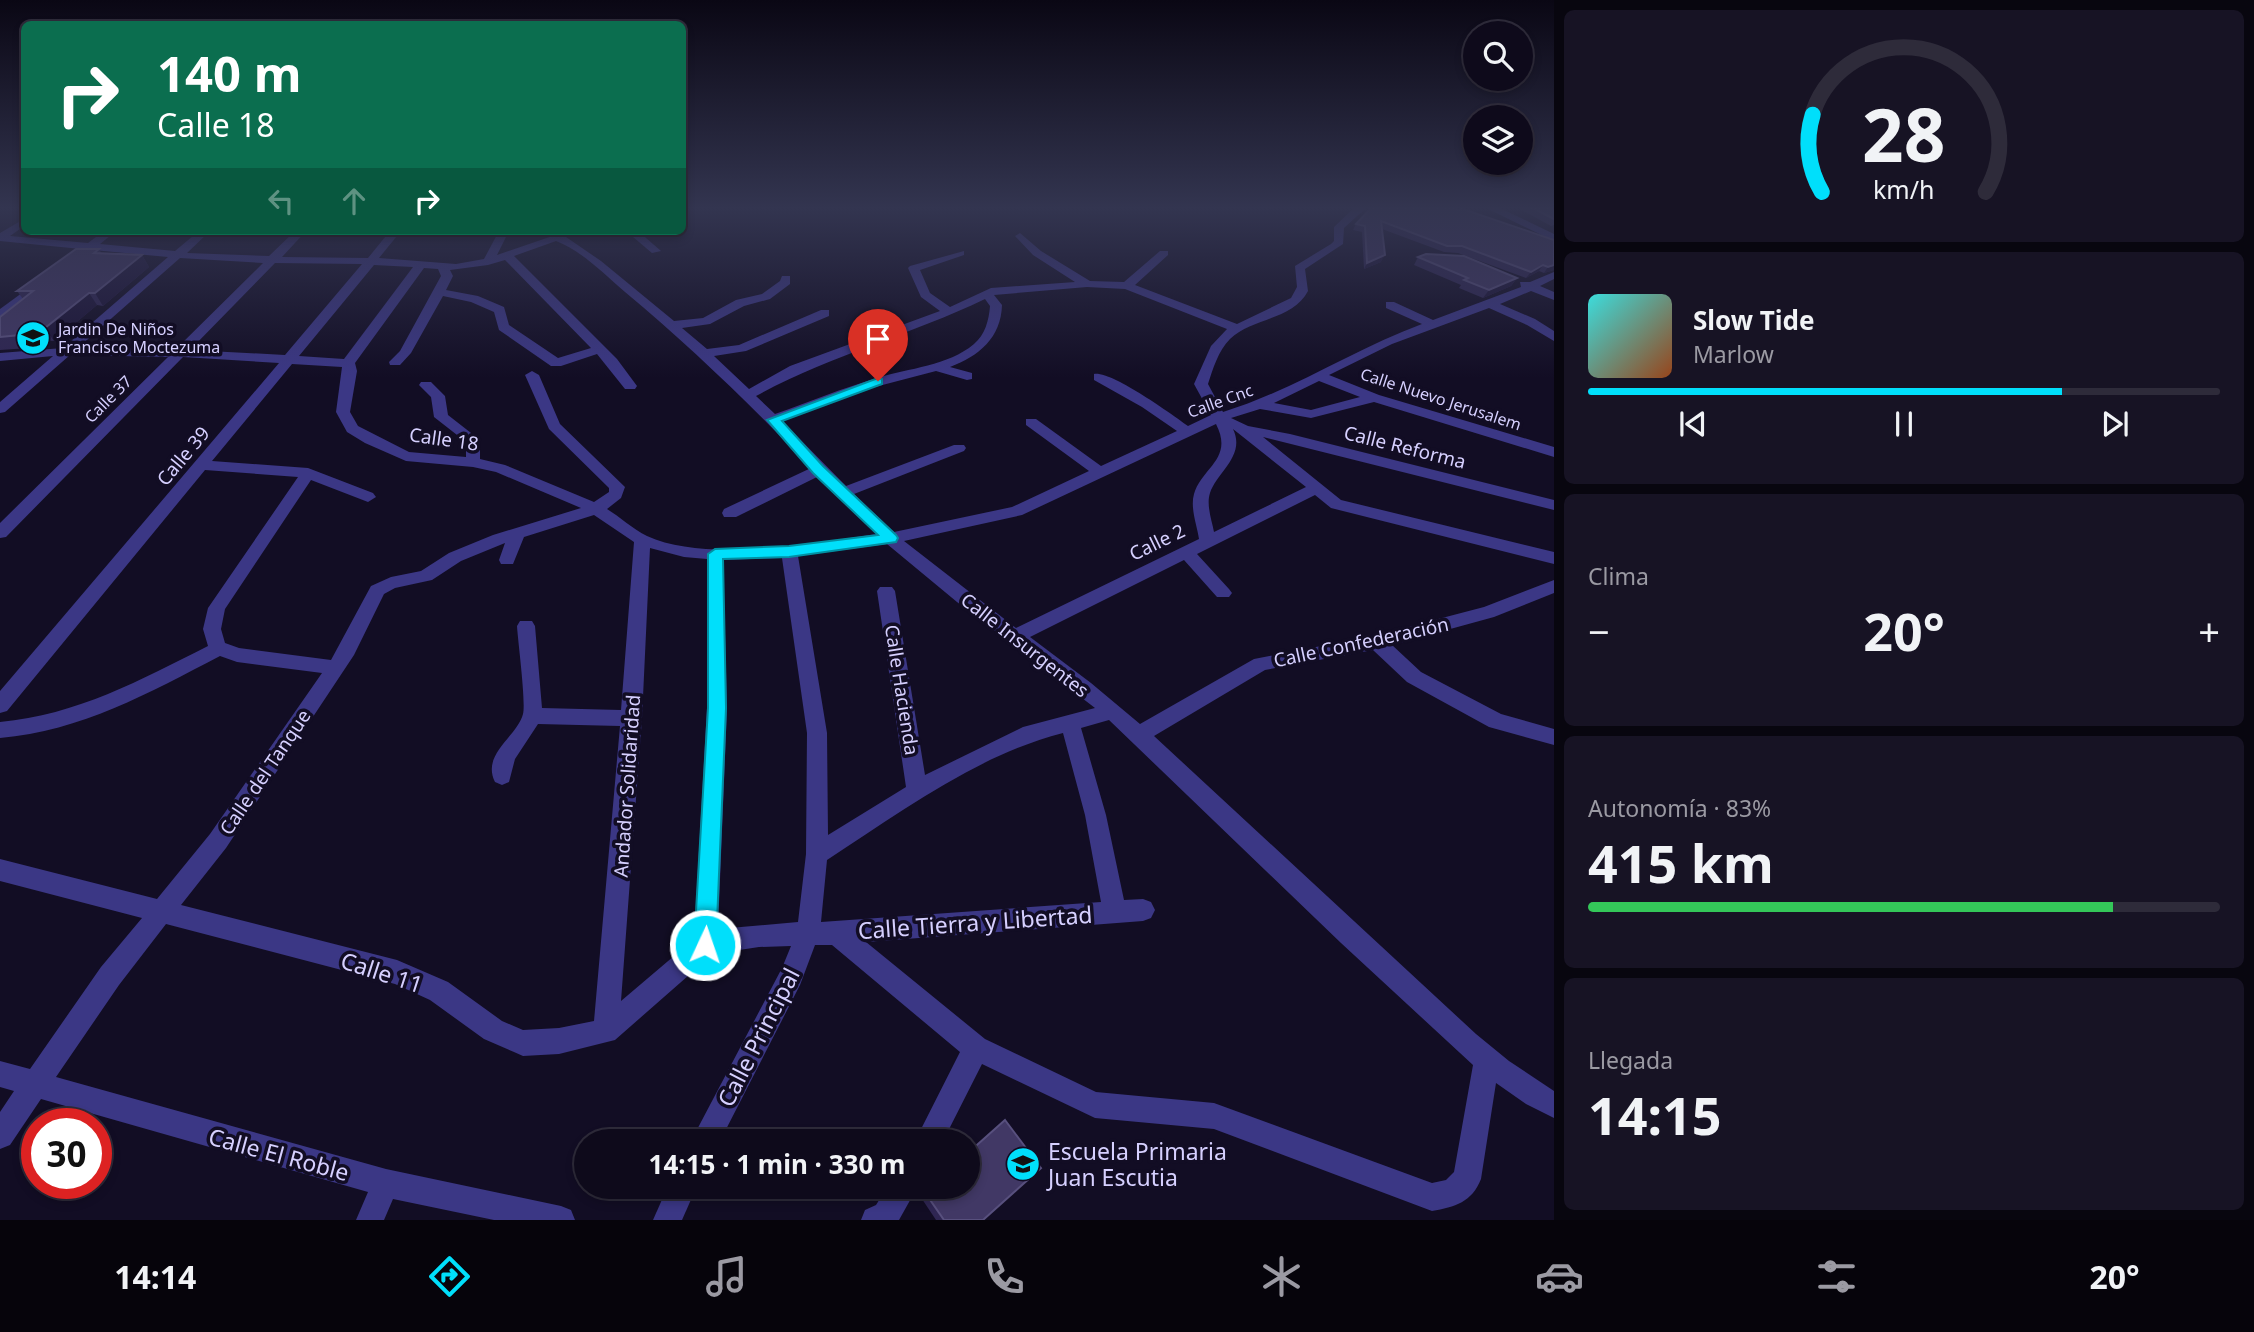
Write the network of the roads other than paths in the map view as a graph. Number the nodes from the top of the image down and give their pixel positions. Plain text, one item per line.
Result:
1 (168, 264) edge
2 (268, 264) edge
3 (368, 264) edge
4 (421, 264) joint
5 (471, 264) edge
6 (515, 264) edge
7 (597, 264) edge
8 (926, 264) edge
9 (1055, 264) edge
10 (1152, 264) edge
11 (1302, 264) edge
12 (443, 267) junction
13 (1554, 275) edge
14 (50, 277) edge
15 (786, 278) dead end
16 (1507, 278) edge
17 (1087, 284) junction
18 (1127, 286) junction
19 (1529, 287) junction
20 (439, 292) junction
21 (986, 294) junction
22 (1554, 296) edge
23 (1490, 304) junction
24 (1390, 305) dead end
25 (948, 311) junction
26 (825, 313) dead end
27 (0, 315) edge
28 (672, 326) junction
29 (1435, 326) junction
30 (1236, 328) junction
31 (1554, 337) edge
32 (599, 349) junction
33 (67, 351) junction
34 (179, 353) junction
35 (702, 354) junction
36 (0, 357) edge
37 (289, 358) junction
38 (395, 362) dead end
39 (348, 363) junction
40 (932, 366) junction
41 (532, 375) dead end
42 (967, 376) dead end
43 (1319, 376) junction
44 (1099, 377) dead end
45 (426, 385) dead end
46 (630, 386) dead end
47 (747, 396) junction
48 (1374, 398) junction
49 (1260, 405) junction
50 (0, 409) edge
51 (1219, 417) junction
52 (773, 420) junction
53 (1031, 422) dead end
54 (1245, 430) junction
55 (1187, 432) junction
56 (959, 448) dead end
57 (1554, 452) edge
58 (473, 462) junction
59 (201, 465) junction
60 (818, 470) junction
61 (307, 473) junction
62 (1101, 473) junction
63 (1317, 488) junction
64 (844, 492) junction
65 (368, 497) dead end
66 (1554, 505) edge
67 (596, 509) junction
68 (730, 513) dead end
69 (0, 533) edge
70 (517, 533) junction
71 (891, 538) junction
72 (642, 540) junction
73 (1208, 541) junction
74 (1185, 551) junction
75 (789, 552) junction
76 (715, 554) junction
77 (1554, 558) edge
78 (507, 560) dead end
79 (1554, 586) edge
80 (886, 591) dead end
81 (1223, 593) dead end
82 (526, 626) dead end
83 (1016, 636) junction
84 (1377, 642) junction
85 (219, 648) junction
86 (336, 668) junction
87 (0, 705) edge
88 (1111, 712) junction
89 (533, 716) junction
90 (632, 718) junction
91 (1069, 721) junction
92 (0, 730) edge
93 (1139, 734) junction
94 (1554, 737) edge
95 (502, 776) dead end
96 (917, 789) junction
97 (817, 854) junction
98 (0, 870) edge
99 (164, 910) junction
100 (1143, 910) dead end
101 (1114, 911) junction
102 (808, 933) junction
103 (836, 933) junction
104 (705, 945) junction
105 (606, 1031) junction
106 (976, 1048) junction
107 (1487, 1059) junction
108 (0, 1074) edge
109 (35, 1085) junction
110 (1554, 1105) edge
111 (711, 1129) edge
112 (935, 1129) edge
113 (0, 1135) edge
114 (386, 1183) junction
115 (677, 1199) edge
116 (896, 1199) edge
117 (370, 1220) edge
118 (561, 1220) edge
119 (667, 1220) edge
120 (875, 1220) edge

1 - 33 street
2 - 34 street, Calle 37
3 - 37 street, Calle 39
4 - 12 street
4 - 39 street
5 - 12 street
6 - 32 street
7 - 28 street, Calle Insurgentes
8 - 25 street
9 - 17 street
10 - 18 street
11 - 30 street
12 - 20 street
13 - 19 street, Calle Cnc
14 - 27 street
15 - 28 street
16 - 19 street
17 - 18 street
17 - 21 street
18 - 30 street
19 - 22 street
19 - 23 street, Calle Cnc
20 - 32 street
20 - 38 street
21 - 25 street
21 - 40 street
23 - 29 street, Calle Cnc
23 - 31 street
24 - 29 street
25 - 47 street
26 - 35 street
28 - 35 street, Calle Insurgentes
29 - 43 street, Calle Cnc
30 - 51 street
32 - 46 street
33 - 34 street
33 - 36 street
33 - 50 street
34 - 37 street
34 - 69 street, Calle 37
35 - 47 street, Calle Insurgentes
37 - 39 street
37 - 59 street, Calle 39
39 - 58 street, Calle 18
40 - 42 street
40 - 52 street
41 - 67 street
43 - 48 street, Calle Nuevo Jerusalem
43 - 49 street, Calle Cnc
44 - 55 street
45 - 58 street
47 - 52 street, Calle Insurgentes
48 - 49 street
48 - 57 street, Calle Nuevo Jerusalem
49 - 51 street, Calle Cnc
51 - 54 street
51 - 55 street, Calle Cnc
51 - 73 street
52 - 60 street, Calle Insurgentes
53 - 62 street
54 - 63 street
54 - 66 street, Calle Reforma
55 - 62 street, Calle Cnc
56 - 64 street
58 - 67 street, Calle 18
59 - 61 street
59 - 87 street, Calle 39
60 - 64 street, Calle Insurgentes
60 - 68 street
61 - 65 street
61 - 85 street
62 - 71 street, Calle Cnc
63 - 73 street, Calle 2
63 - 77 street
64 - 71 street, Calle Insurgentes
67 - 70 street, Calle del Tanque
67 - 72 street, Calle 18
70 - 78 street
70 - 86 street, Calle del Tanque
71 - 75 street, Calle 18
71 - 83 street, Calle Insurgentes
72 - 76 street, Calle 18
72 - 90 street, Andador Solidaridad
73 - 74 street, Calle 2
74 - 81 street
74 - 83 street, Calle 2
75 - 76 street, Calle 18
75 - 97 street, Calle Principal
76 - 104 street
79 - 84 street, Calle Confederación
80 - 96 street, Calle Hacienda
82 - 89 street
83 - 88 street, Calle Insurgentes
84 - 93 street, Calle Confederación
84 - 94 street
85 - 86 street
85 - 92 street
86 - 99 street, Calle del Tanque
88 - 91 street
88 - 93 street, Calle Insurgentes
89 - 90 street
89 - 95 street
90 - 105 street, Andador Solidaridad
91 - 96 street
91 - 101 street
93 - 107 street, Calle Insurgentes
96 - 97 street
97 - 102 street, Calle Principal
98 - 99 street, Calle 11
99 - 105 street, Calle 11
99 - 109 street, Calle del Tanque
100 - 101 street, Calle Tierra y Libertad
101 - 103 street, Calle Tierra y Libertad
102 - 103 street, Calle Tierra y Libertad
102 - 104 street, Calle 11
102 - 111 street, Calle Principal
103 - 106 street
104 - 105 street, Calle 11
106 - 107 street
106 - 112 street
107 - 110 street, Calle Insurgentes
108 - 109 street, Calle El Roble
109 - 113 street, Calle del Tanque
109 - 114 street, Calle El Roble
114 - 117 street
114 - 118 street, Calle El Roble
115 - 119 street
116 - 120 street

